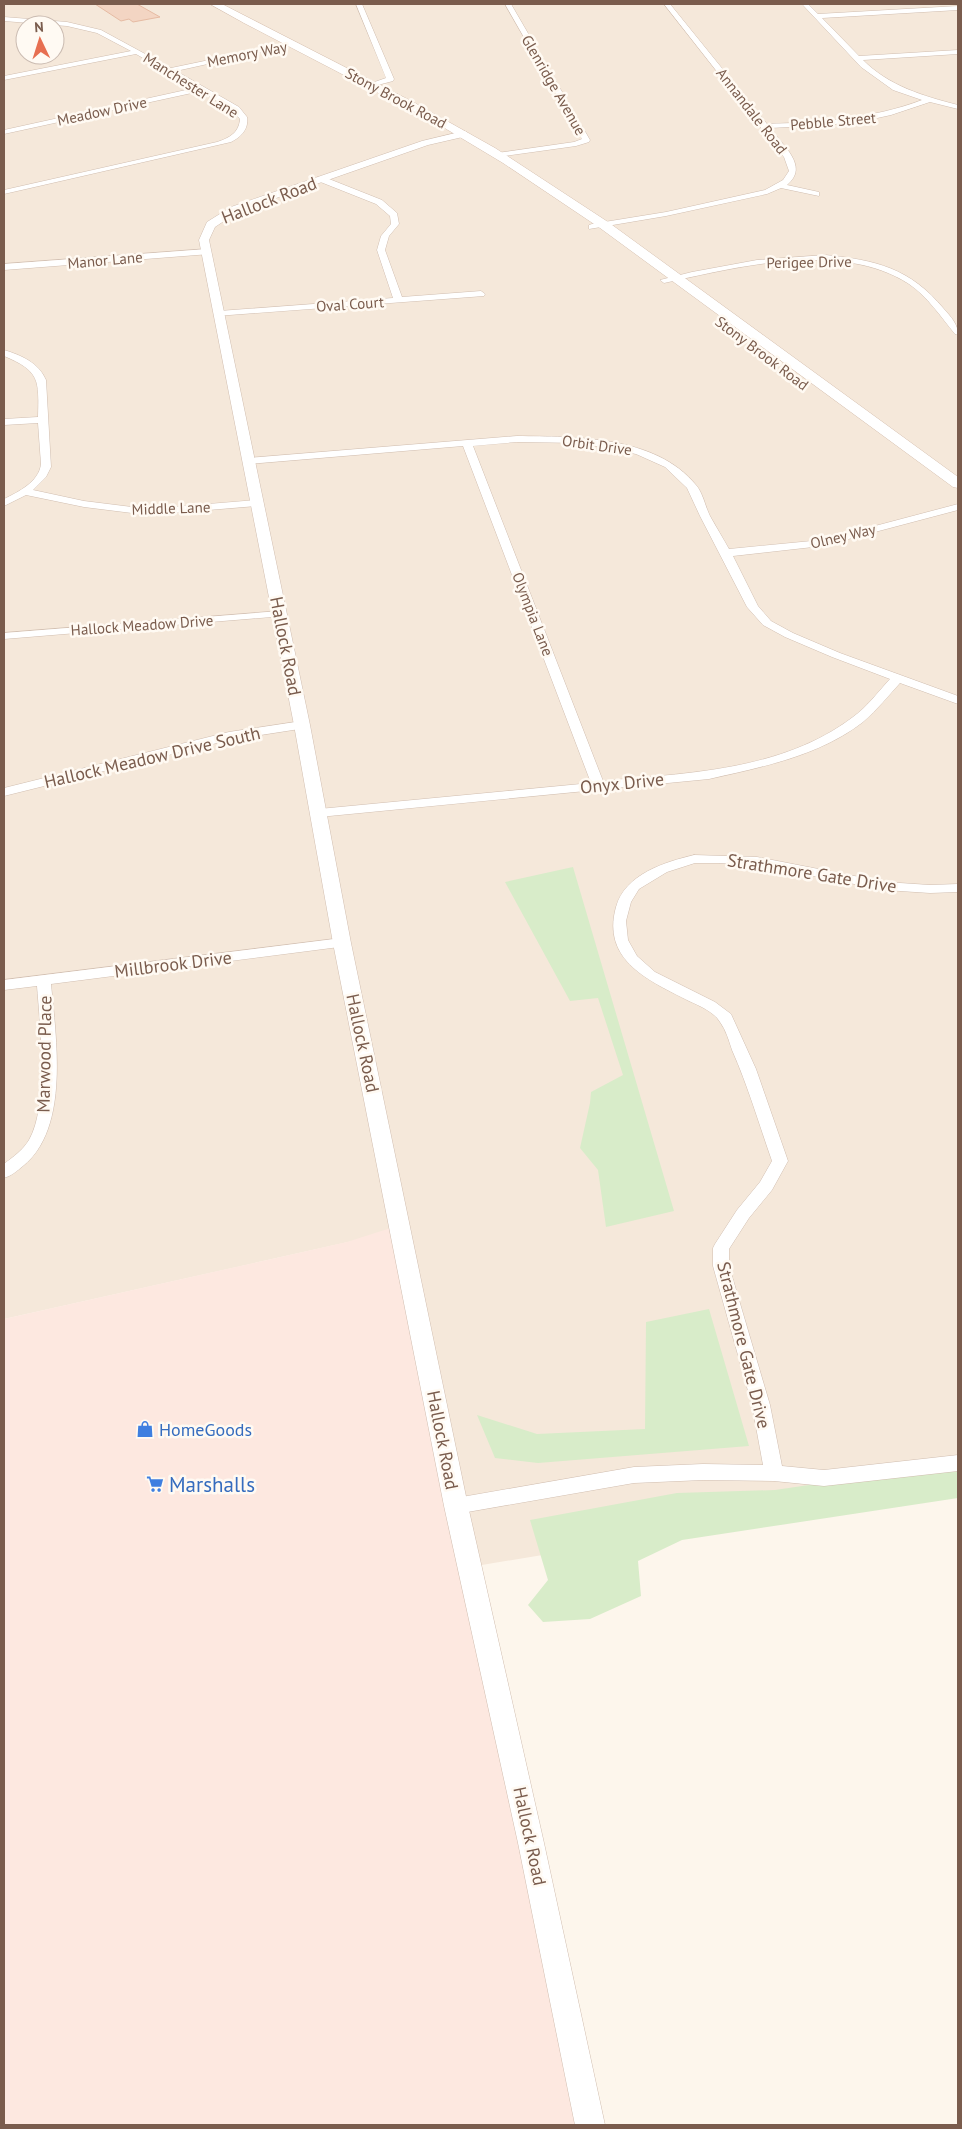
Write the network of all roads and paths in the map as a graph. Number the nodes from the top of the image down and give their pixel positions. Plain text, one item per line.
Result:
1 (215, 4) edge
2 (359, 4) edge
3 (508, 4) edge
4 (667, 4) edge
5 (805, 4) edge
6 (958, 8) edge
7 (816, 16) junction
8 (4, 19) edge
9 (295, 44) junction
10 (137, 52) junction
11 (958, 52) edge
12 (859, 58) junction
13 (170, 70) junction
14 (4, 78) edge
15 (370, 85) junction
16 (201, 90) junction
17 (929, 100) junction
18 (958, 107) edge
19 (763, 126) junction
20 (4, 132) edge
21 (464, 134) junction
22 (497, 155) junction
23 (321, 179) junction
24 (782, 186) junction
25 (4, 192) edge
26 (816, 194) dead end
27 (598, 226) junction
28 (207, 252) junction
29 (4, 267) edge
30 (670, 279) junction
31 (481, 294) dead end
32 (399, 300) junction
33 (220, 314) junction
34 (958, 332) edge
35 (4, 353) edge
36 (794, 370) junction
37 (42, 420) junction
38 (4, 422) edge
39 (467, 443) junction
40 (249, 461) junction
41 (958, 484) edge
42 (26, 492) junction
43 (958, 499) edge
44 (4, 503) edge
45 (257, 503) junction
46 (958, 507) edge
47 (726, 553) junction
48 (280, 614) junction
49 (4, 636) edge
50 (897, 678) junction
51 (958, 700) edge
52 (302, 725) junction
53 (598, 786) junction
54 (4, 792) edge
55 (318, 813) junction
56 (958, 888) edge
57 (342, 943) junction
58 (44, 981) junction
59 (4, 985) edge
60 (4, 1172) edge
61 (958, 1463) edge
62 (774, 1473) junction
63 (456, 1506) junction
64 (590, 2125) edge

1 - 9 main road, Stony Brook Road
2 - 15 street
3 - 22 street, Glenridge Avenue
4 - 19 street, Annandale Road
5 - 7 street
6 - 7 street
7 - 12 street
8 - 10 street, Manchester Lane
9 - 13 street, Memory Way
9 - 15 main road, Stony Brook Road
10 - 13 street, Manchester Lane
10 - 14 street
11 - 12 street
12 - 17 street
13 - 16 street, Manchester Lane
15 - 21 main road, Stony Brook Road
16 - 20 street, Meadow Drive
16 - 25 street, Manchester Lane
17 - 18 street
17 - 19 street, Pebble Street
19 - 24 street, Annandale Road
21 - 22 main road, Stony Brook Road
21 - 23 street, Hallock Road
22 - 27 main road, Stony Brook Road
23 - 28 street, Hallock Road
23 - 32 street
24 - 26 street
24 - 27 street
27 - 30 main road, Stony Brook Road
28 - 29 street, Manor Lane
28 - 33 street, Hallock Road
30 - 34 street, Perigee Drive
30 - 36 main road, Stony Brook Road
31 - 32 street, Oval Court
32 - 33 street, Oval Court
33 - 40 street, Hallock Road
35 - 37 street
36 - 41 main road, Stony Brook Road
36 - 43 main road, Stony Brook Road
37 - 38 street
37 - 42 street
39 - 40 street, Orbit Drive
39 - 47 street, Orbit Drive
39 - 53 street, Olympia Lane
40 - 45 street, Hallock Road
42 - 44 street
42 - 45 street, Middle Lane
45 - 48 street, Hallock Road
46 - 47 street, Olney Way
47 - 50 street, Orbit Drive
48 - 49 street, Hallock Meadow Drive
48 - 52 street, Hallock Road
50 - 51 street, Orbit Drive
50 - 53 street, Onyx Drive
52 - 54 street, Hallock Meadow Drive South
52 - 55 street, Hallock Road
53 - 55 street, Onyx Drive
55 - 57 street, Hallock Road
56 - 62 street, Strathmore Gate Drive
57 - 58 street, Millbrook Drive
57 - 63 street, Hallock Road
58 - 59 street, Millbrook Drive
58 - 60 street, Marwood Place
61 - 62 street
62 - 63 street
63 - 64 street, Hallock Road

